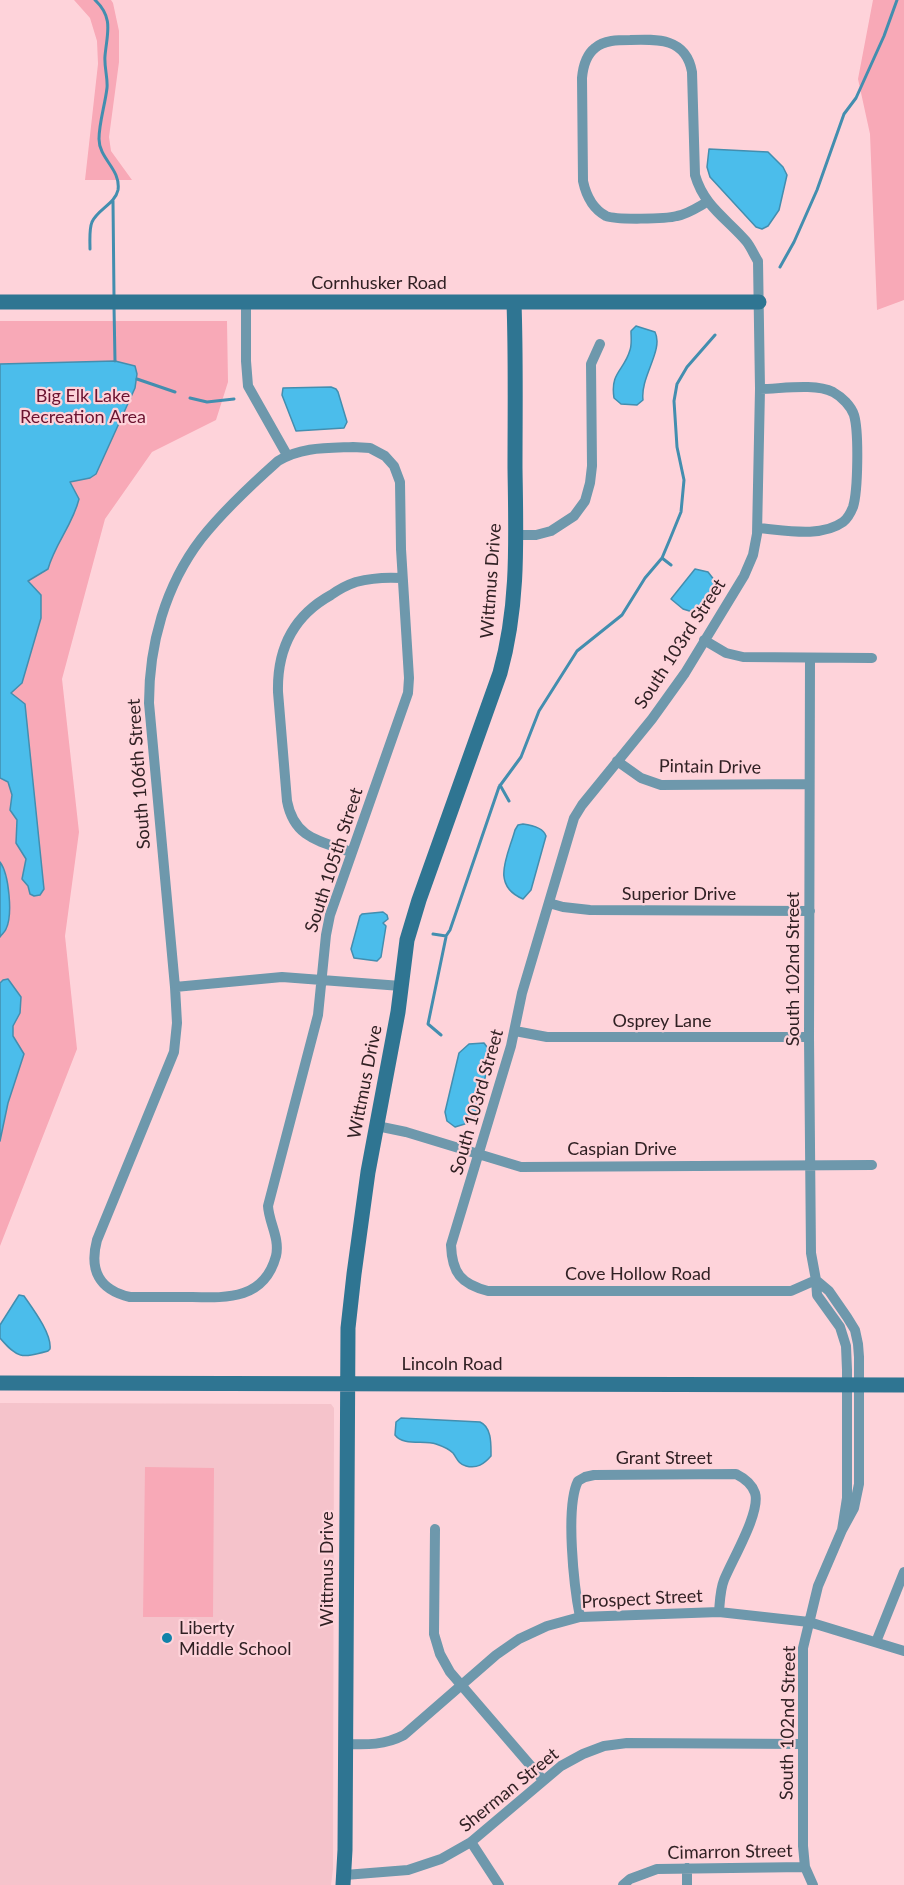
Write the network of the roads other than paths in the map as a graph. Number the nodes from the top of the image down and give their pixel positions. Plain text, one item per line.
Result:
1 (707, 202) junction
2 (0, 302) edge
3 (759, 302) junction
4 (246, 303) junction
5 (514, 303) junction
6 (600, 344) dead end
7 (760, 389) junction
8 (287, 455) junction
9 (758, 528) junction
10 (516, 535) junction
11 (402, 578) junction
12 (704, 640) junction
13 (810, 658) junction
14 (872, 658) dead end
15 (617, 761) junction
16 (809, 784) junction
17 (351, 852) junction
18 (549, 903) junction
19 (810, 911) junction
20 (321, 980) junction
21 (400, 986) junction
22 (175, 987) junction
23 (515, 1031) junction
24 (809, 1037) junction
25 (377, 1126) junction
26 (479, 1154) junction
27 (810, 1165) junction
28 (872, 1165) dead end
29 (461, 1278) joint
30 (816, 1280) junction
31 (102, 1283) joint
32 (0, 1383) edge
33 (348, 1384) junction
34 (854, 1384) junction
35 (904, 1384) edge
36 (435, 1529) dead end
37 (904, 1572) edge
38 (719, 1612) junction
39 (580, 1617) junction
40 (809, 1622) junction
41 (876, 1642) junction
42 (904, 1651) edge
43 (461, 1685) junction
44 (346, 1744) junction
45 (803, 1744) junction
46 (543, 1780) junction
47 (471, 1842) junction
48 (805, 1867) junction
49 (687, 1868) junction
50 (344, 1880) edge
51 (499, 1885) edge
52 (623, 1885) edge
53 (687, 1885) edge
54 (813, 1885) edge

1 - 1 street, South 103rd Street
1 - 3 street, South 103rd Street
2 - 4 street, Cornhusker Road
3 - 5 street, Cornhusker Road
3 - 7 street, South 103rd Street
4 - 5 street, Cornhusker Road
4 - 8 street
5 - 10 street, Wittmus Drive
6 - 10 street
7 - 9 street, South 103rd Street
7 - 9 street
8 - 11 street, South 105th Street
8 - 22 street, South 106th Street
9 - 12 street, South 103rd Street
10 - 21 street, Wittmus Drive
11 - 17 street, South 105th Street
11 - 17 street
12 - 13 street
12 - 15 street, South 103rd Street
13 - 14 street
13 - 16 street, South 102nd Street
15 - 16 street, Pintain Drive
15 - 18 street, South 103rd Street
16 - 19 street, South 102nd Street
17 - 20 street, South 105th Street
18 - 19 street, Superior Drive
18 - 23 street, South 103rd Street
19 - 24 street, South 102nd Street
20 - 21 street
20 - 22 street
20 - 31 street, South 105th Street
21 - 25 street, Wittmus Drive
22 - 31 street, South 106th Street
23 - 24 street, Osprey Lane
23 - 26 street, South 103rd Street
24 - 27 street, South 102nd Street
25 - 26 street, Caspian Drive
25 - 33 street, Wittmus Drive
26 - 27 street, Caspian Drive
26 - 29 street, South 103rd Street
27 - 28 street, Caspian Drive
27 - 30 street, South 102nd Street
29 - 30 street, Cove Hollow Road
30 - 34 street, South 102nd Street
32 - 33 street, Lincoln Road
33 - 34 street, Lincoln Road
33 - 44 street, Wittmus Drive
34 - 35 street, Lincoln Road
34 - 40 street, South 102nd Street
36 - 43 street
37 - 41 street
38 - 39 street, Prospect Street
38 - 39 street, Grant Street
38 - 40 street, Prospect Street
39 - 43 street, Prospect Street
40 - 41 street, Prospect Street
40 - 45 street, South 102nd Street
41 - 42 street, Prospect Street
43 - 44 street, Prospect Street
43 - 46 street
44 - 50 street, Wittmus Drive
45 - 46 street, Sherman Street
45 - 48 street, South 102nd Street
46 - 47 street, Sherman Street
47 - 50 street, Sherman Street
47 - 51 street
48 - 49 street, Cimarron Street
48 - 54 street, South 102nd Street
49 - 52 street, Cimarron Street
49 - 53 street

